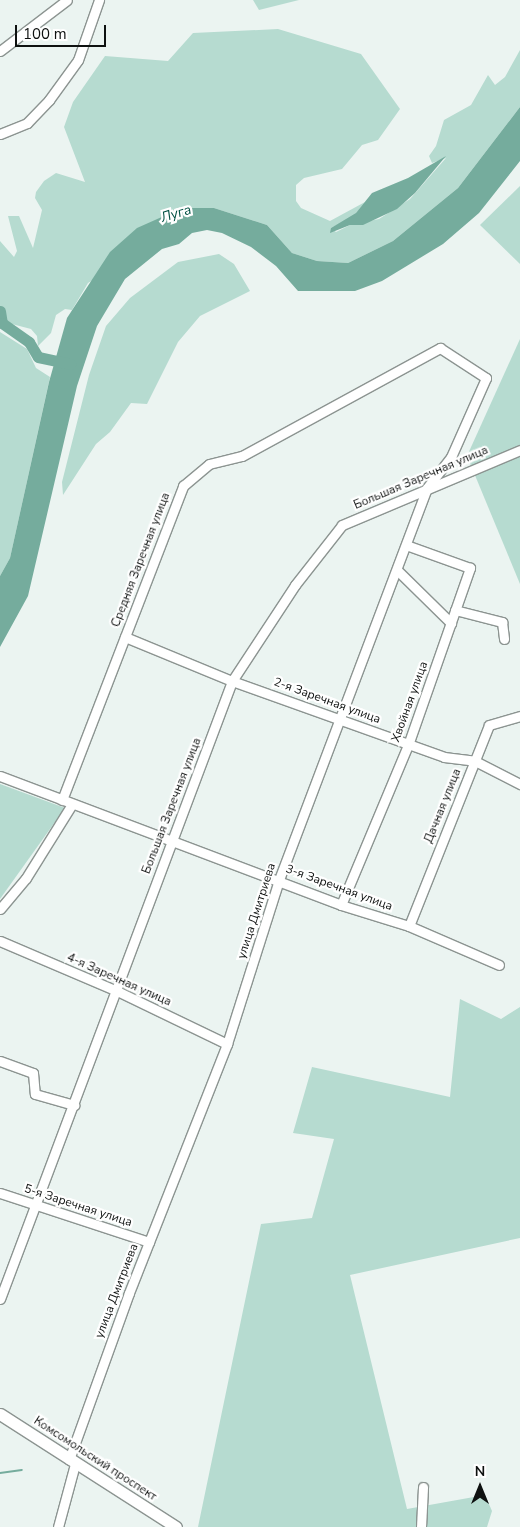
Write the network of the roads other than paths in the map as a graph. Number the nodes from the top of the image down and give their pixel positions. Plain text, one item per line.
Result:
1 (66, 0) edge
2 (98, 0) edge
3 (0, 51) edge
4 (0, 134) edge
5 (486, 378) joint
6 (520, 450) edge
7 (426, 488) junction
8 (406, 545) junction
9 (397, 570) junction
10 (455, 610) junction
11 (451, 624) junction
12 (125, 637) junction
13 (504, 639) dead end
14 (232, 680) junction
15 (520, 716) edge
16 (342, 718) junction
17 (408, 745) junction
18 (475, 760) junction
19 (0, 776) edge
20 (520, 784) edge
21 (62, 800) junction
22 (72, 804) junction
23 (171, 842) junction
24 (279, 880) junction
25 (341, 904) junction
26 (0, 908) edge
27 (409, 926) junction
28 (1, 941) edge
29 (0, 952) edge
30 (499, 966) dead end
31 (117, 991) junction
32 (226, 1044) junction
33 (0, 1061) edge
34 (74, 1105) junction
35 (0, 1193) edge
36 (36, 1206) junction
37 (149, 1242) junction
38 (0, 1299) edge
39 (0, 1414) edge
40 (72, 1462) junction
41 (423, 1488) dead end
42 (58, 1527) edge
43 (176, 1527) edge
44 (421, 1527) edge

1 - 3 street
2 - 4 street
5 - 7 street, улица Дмитриева
5 - 12 street, Средняя Заречная улица
6 - 7 street, Большая Заречная улица
7 - 8 street, улица Дмитриева
7 - 14 street, Большая Заречная улица
8 - 9 street, улица Дмитриева
8 - 10 street, Хвойная улица
9 - 11 street
9 - 16 street, улица Дмитриева
10 - 11 street, Хвойная улица
10 - 13 street
11 - 17 street, Хвойная улица
12 - 14 street, 2-я Заречная улица
12 - 21 street, Средняя Заречная улица
14 - 16 street, 2-я Заречная улица
14 - 23 street, Большая Заречная улица
15 - 18 street, Дачная улица
16 - 17 street, 2-я Заречная улица
16 - 24 street, улица Дмитриева
17 - 18 street, 2-я Заречная улица
17 - 25 street, Хвойная улица
18 - 20 street, 2-я Заречная улица
18 - 27 street, Дачная улица
19 - 21 street, 3-я Заречная улица
21 - 22 street, 3-я Заречная улица
22 - 23 street, 3-я Заречная улица
22 - 26 street
23 - 24 street, 3-я Заречная улица
23 - 31 street, Большая Заречная улица
24 - 25 street, 3-я Заречная улица
24 - 32 street, улица Дмитриева
25 - 27 street, 3-я Заречная улица
27 - 30 street, 3-я Заречная улица
28 - 29 street
28 - 31 street, 4-я Заречная улица
31 - 32 street, 4-я Заречная улица
31 - 34 street, Большая Заречная улица
32 - 37 street, улица Дмитриева
33 - 34 street
34 - 36 street, Большая Заречная улица
35 - 36 street, 5-я Заречная улица
36 - 37 street, 5-я Заречная улица
36 - 38 street, Большая Заречная улица
37 - 40 street, улица Дмитриева
39 - 40 main road, Комсомольский проспект
40 - 42 street, улица Дмитриева
40 - 43 main road, Комсомольский проспект
41 - 44 street

